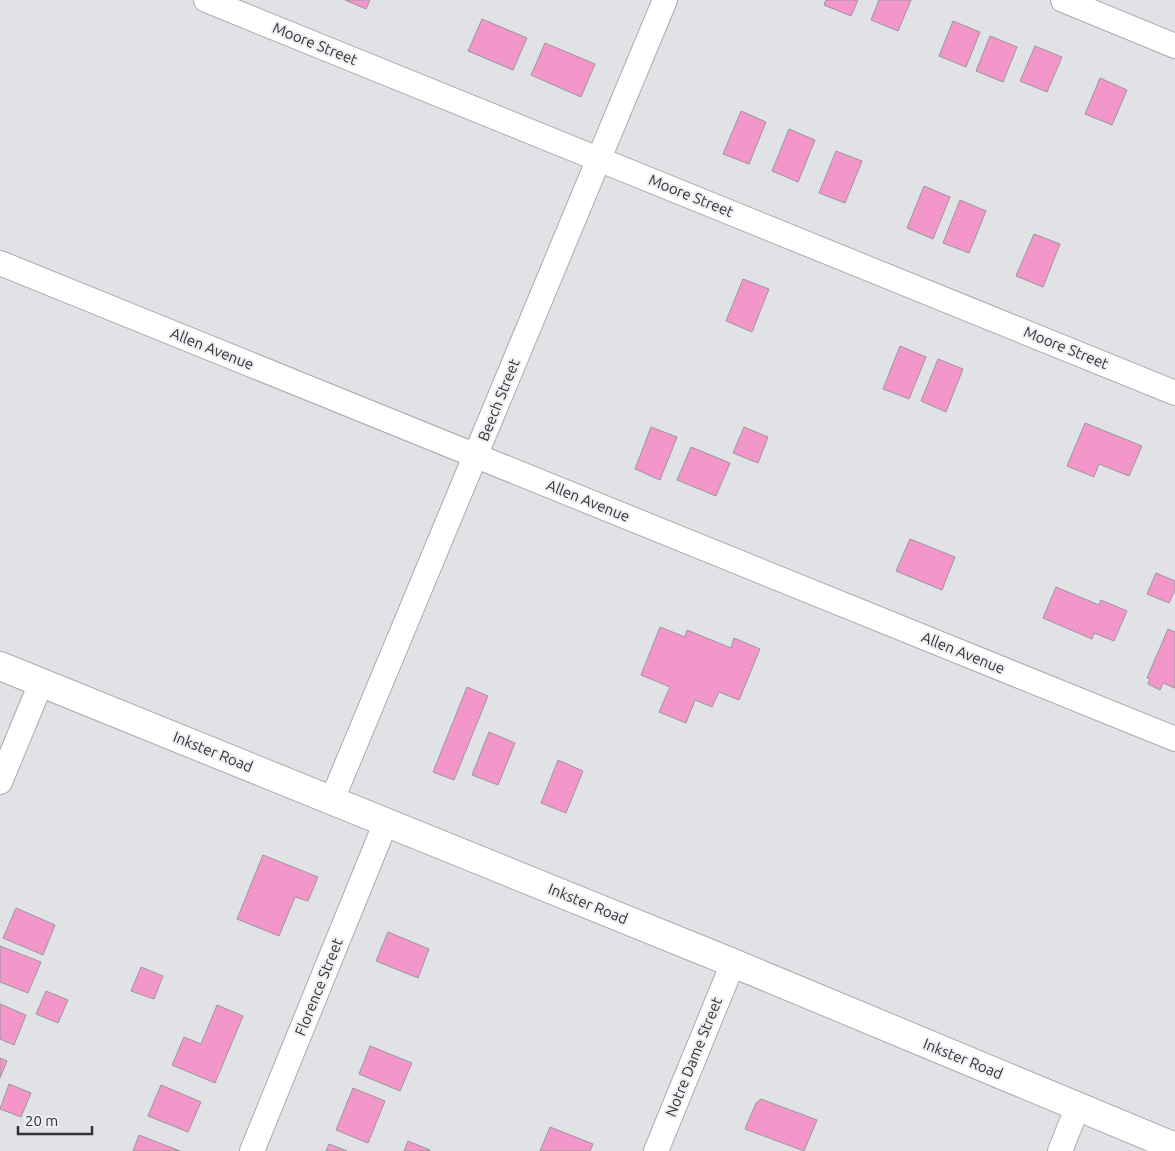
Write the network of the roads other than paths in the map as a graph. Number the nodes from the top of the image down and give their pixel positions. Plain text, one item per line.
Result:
1 (206, 0) edge
2 (665, 0) edge
3 (1063, 0) edge
4 (1175, 46) edge
5 (599, 159) junction
6 (0, 263) edge
7 (1175, 392) edge
8 (476, 456) junction
9 (0, 666) edge
10 (41, 683) junction
11 (1175, 739) edge
12 (0, 782) edge
13 (332, 800) junction
14 (386, 822) junction
15 (733, 963) junction
16 (1078, 1106) junction
17 (1175, 1146) edge
18 (252, 1151) edge
19 (656, 1151) edge
20 (1060, 1151) edge

1 - 5 street, Moore Street
2 - 5 street, Beech Street
3 - 4 street
5 - 7 street, Moore Street
5 - 8 street, Beech Street
6 - 8 street, Allen Avenue
8 - 11 street, Allen Avenue
8 - 13 street, Beech Street
9 - 10 main road, Inkster Road
10 - 12 street
10 - 13 main road, Inkster Road
13 - 14 main road, Inkster Road
14 - 15 main road, Inkster Road
14 - 18 street, Florence Street
15 - 16 main road, Inkster Road
15 - 19 street, Notre Dame Street
16 - 17 main road, Inkster Road
16 - 20 street

